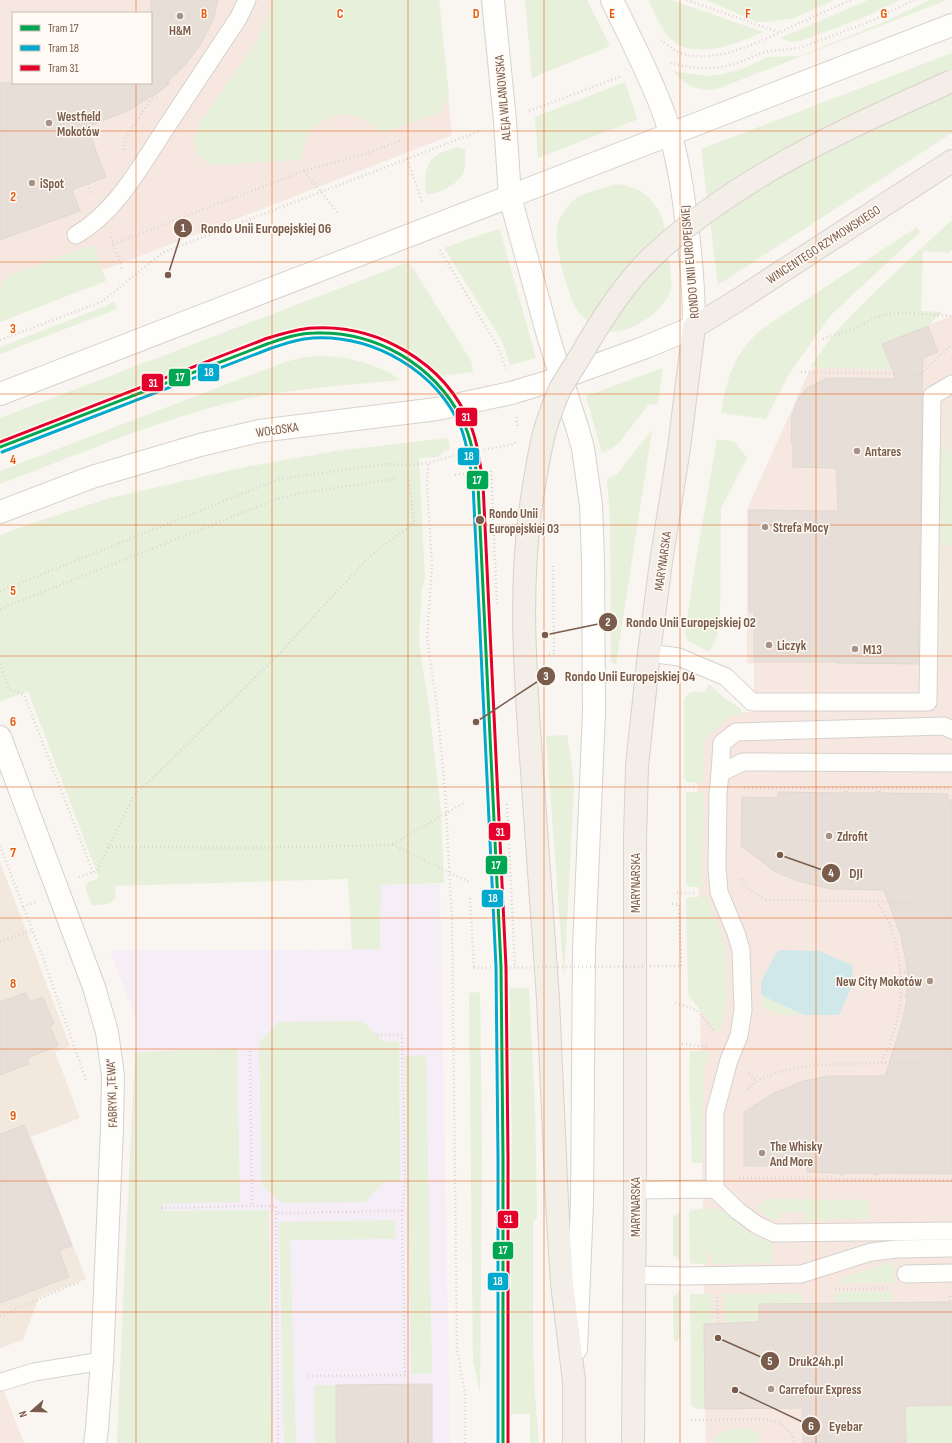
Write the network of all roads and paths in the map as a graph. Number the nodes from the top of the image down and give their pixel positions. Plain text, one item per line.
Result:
1 (247, 0) edge
2 (493, 0) edge
3 (612, 0) edge
4 (687, 0) edge
5 (851, 0) edge
6 (914, 0) edge
7 (952, 25) edge
8 (778, 32) junction
9 (654, 43) dead end
10 (664, 61) dead end
11 (625, 76) dead end
12 (952, 81) edge
13 (532, 110) dead end
14 (477, 132) dead end
15 (670, 134) junction
16 (402, 140) dead end
17 (407, 159) junction
18 (952, 161) edge
19 (304, 171) junction
20 (321, 191) junction
21 (510, 196) junction
22 (424, 207) dead end
23 (338, 213) dead end
24 (76, 235) dead end
25 (114, 244) dead end
26 (439, 248) dead end
27 (952, 316) edge
28 (694, 327) junction
29 (823, 339) dead end
30 (0, 340) edge
31 (952, 344) edge
32 (506, 368) dead end
33 (801, 372) dead end
34 (920, 374) junction
35 (928, 375) dead end
36 (561, 378) junction
37 (952, 384) edge
38 (0, 394) edge
39 (518, 423) dead end
40 (518, 430) dead end
41 (516, 440) dead end
42 (428, 463) junction
43 (482, 472) dead end
44 (455, 475) dead end
45 (409, 478) dead end
46 (396, 479) dead end
47 (0, 512) edge
48 (0, 591) edge
49 (0, 609) edge
50 (649, 653) junction
51 (0, 664) edge
52 (952, 730) edge
53 (0, 737) edge
54 (952, 763) edge
55 (719, 781) junction
56 (677, 786) dead end
57 (687, 787) dead end
58 (952, 789) edge
59 (464, 803) dead end
60 (447, 813) junction
61 (393, 845) junction
62 (0, 846) edge
63 (108, 847) junction
64 (93, 872) junction
65 (450, 873) junction
66 (739, 875) dead end
67 (75, 879) dead end
68 (469, 882) dead end
69 (677, 893) dead end
70 (688, 893) dead end
71 (470, 898) dead end
72 (512, 900) dead end
73 (877, 900) junction
74 (672, 904) dead end
75 (919, 904) dead end
76 (32, 930) junction
77 (0, 942) edge
78 (515, 968) junction
79 (900, 972) junction
80 (908, 972) dead end
81 (901, 996) junction
82 (907, 996) dead end
83 (675, 1003) dead end
84 (716, 1033) dead end
85 (377, 1035) dead end
86 (682, 1044) dead end
87 (712, 1047) dead end
88 (250, 1051) dead end
89 (881, 1063) junction
90 (918, 1063) dead end
91 (89, 1087) dead end
92 (743, 1097) dead end
93 (738, 1173) dead end
94 (952, 1180) edge
95 (715, 1189) junction
96 (635, 1190) junction
97 (252, 1206) junction
98 (162, 1208) dead end
99 (402, 1211) junction
100 (276, 1212) junction
101 (952, 1231) edge
102 (952, 1248) edge
103 (952, 1273) edge
104 (906, 1274) dead end
105 (634, 1275) junction
106 (83, 1282) dead end
107 (717, 1291) dead end
108 (0, 1316) edge
109 (718, 1322) dead end
110 (102, 1361) junction
111 (305, 1376) dead end
112 (574, 1381) junction
113 (1, 1382) edge
114 (691, 1420) dead end
115 (95, 1443) edge
116 (278, 1443) edge
117 (465, 1443) edge
118 (574, 1443) edge
119 (633, 1443) edge
120 (796, 1443) edge

1 - 24 lane
2 - 21 main road, ALEJA WILANOWSKA
3 - 15 main road
4 - 8 path
5 - 8 path
6 - 10 path
7 - 15 main road
8 - 9 path
11 - 13 path
12 - 112 main road, bridge
14 - 17 path
15 - 21 main road
15 - 28 main road, RONDO UNII EUROPEJSKIEJ
16 - 19 path
17 - 20 path
17 - 22 path
18 - 28 main road, WINCENTEGO RZYMOWSKIEGO
19 - 20 path
19 - 25 path
20 - 23 path
20 - 30 path
21 - 36 main road
21 - 38 main road
26 - 32 path
27 - 29 path
28 - 36 main road, RONDO UNII EUROPEJSKIEJ
28 - 50 main road, MARYNARSKA
31 - 34 path
33 - 34 path
34 - 35 path
36 - 47 main road, WOŁOSKA
36 - 112 main road
37 - 50 lane
39 - 40 path
41 - 42 path
42 - 48 path
42 - 60 path
43 - 44 path
45 - 63 path
46 - 49 path
50 - 96 main road, MARYNARSKA
51 - 64 path
52 - 55 lane
53 - 110 main road, FABRYKI „TEWA”
54 - 55 lane
55 - 58 path
55 - 95 lane
56 - 57 path
59 - 60 path
60 - 61 path
60 - 65 path
61 - 63 path
61 - 65 path
62 - 76 path
63 - 64 path
64 - 67 path
65 - 68 path
65 - 117 path
66 - 73 path
69 - 70 path
71 - 78 path, bridge
72 - 78 path
73 - 75 path
73 - 79 path
74 - 78 path, bridge
76 - 77 path
76 - 91 path
79 - 80 path
79 - 81 path
81 - 82 path
81 - 89 path
83 - 84 path
85 - 99 path
86 - 87 path
88 - 97 path
89 - 90 path
89 - 92 path
93 - 94 path
95 - 96 lane
95 - 101 lane
96 - 105 main road, MARYNARSKA
97 - 98 path
97 - 100 path
99 - 100 path
99 - 111 path
100 - 116 path
102 - 105 lane
103 - 104 lane
105 - 119 main road, MARYNARSKA
106 - 108 path
107 - 109 path
110 - 113 lane
110 - 115 main road, FABRYKI „TEWA”
112 - 118 main road
114 - 120 path

